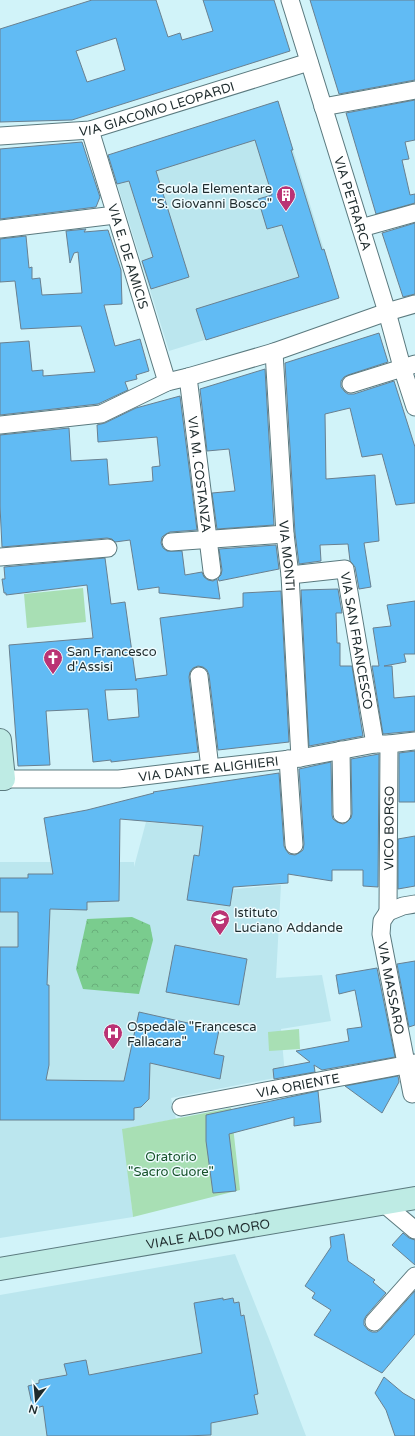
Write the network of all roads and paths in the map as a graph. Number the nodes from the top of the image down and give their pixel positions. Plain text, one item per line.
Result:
1 (290, 0) edge
2 (309, 62) junction
3 (415, 90) edge
4 (323, 107) junction
5 (90, 130) junction
6 (0, 136) edge
7 (415, 213) edge
8 (115, 215) junction
9 (361, 228) junction
10 (0, 229) edge
11 (415, 304) edge
12 (387, 312) junction
13 (274, 352) junction
14 (409, 366) edge
15 (188, 377) junction
16 (167, 382) junction
17 (352, 384) dead end
18 (415, 407) edge
19 (0, 425) edge
20 (285, 534) junction
21 (209, 539) junction
22 (171, 542) dead end
23 (108, 548) dead end
24 (0, 557) edge
25 (212, 571) dead end
26 (290, 575) junction
27 (199, 676) dead end
28 (0, 740) edge
29 (415, 741) edge
30 (382, 744) junction
31 (341, 750) junction
32 (294, 758) junction
33 (210, 768) junction
34 (2, 779) edge
35 (342, 814) dead end
36 (294, 845) dead end
37 (415, 904) edge
38 (388, 912) junction
39 (411, 1064) edge
40 (412, 1094) dead end
41 (181, 1107) dead end
42 (415, 1198) edge
43 (383, 1203) junction
44 (415, 1230) edge
45 (0, 1269) edge
46 (415, 1276) edge
47 (374, 1322) dead end

1 - 2 street, VIA PETRARCA
2 - 4 street, VIA PETRARCA
2 - 5 street, VIA GIACOMO LEOPARDI
3 - 4 street
4 - 9 street, VIA PETRARCA
5 - 6 street, VIA GIACOMO LEOPARDI
5 - 8 street, VIA E. DE AMICIS
7 - 9 street
8 - 10 street
8 - 16 street, VIA E. DE AMICIS
9 - 12 street, VIA PETRARCA
11 - 12 street
12 - 13 street
12 - 14 street, VIA PETRARCA
13 - 15 street
13 - 20 street, VIA MONTI
14 - 17 street
14 - 18 street, VIA PETRARCA
15 - 16 street
15 - 21 street, VIA M. COSTANZA
16 - 19 street
20 - 21 street
20 - 26 street, VIA MONTI
21 - 22 street
21 - 25 street, VIA M. COSTANZA
23 - 24 street
26 - 30 street, VIA SAN FRANCESCO
26 - 32 street, VIA MONTI
27 - 33 street
28 - 34 street
29 - 30 street, VIA DANTE ALIGHIERI
30 - 31 street, VIA DANTE ALIGHIERI
30 - 38 street, VICO BORGO
31 - 32 street, VIA DANTE ALIGHIERI
31 - 35 street
32 - 33 street, VIA DANTE ALIGHIERI
32 - 36 street, VIA MONTI
33 - 34 street, VIA DANTE ALIGHIERI
37 - 38 street
38 - 39 street, VIA MASSARO
39 - 40 street, VIA MASSARO
39 - 41 street, VIA ORIENTE
42 - 43 street, VIALE ALDO MORO
43 - 44 street
43 - 45 street, VIALE ALDO MORO
46 - 47 street

